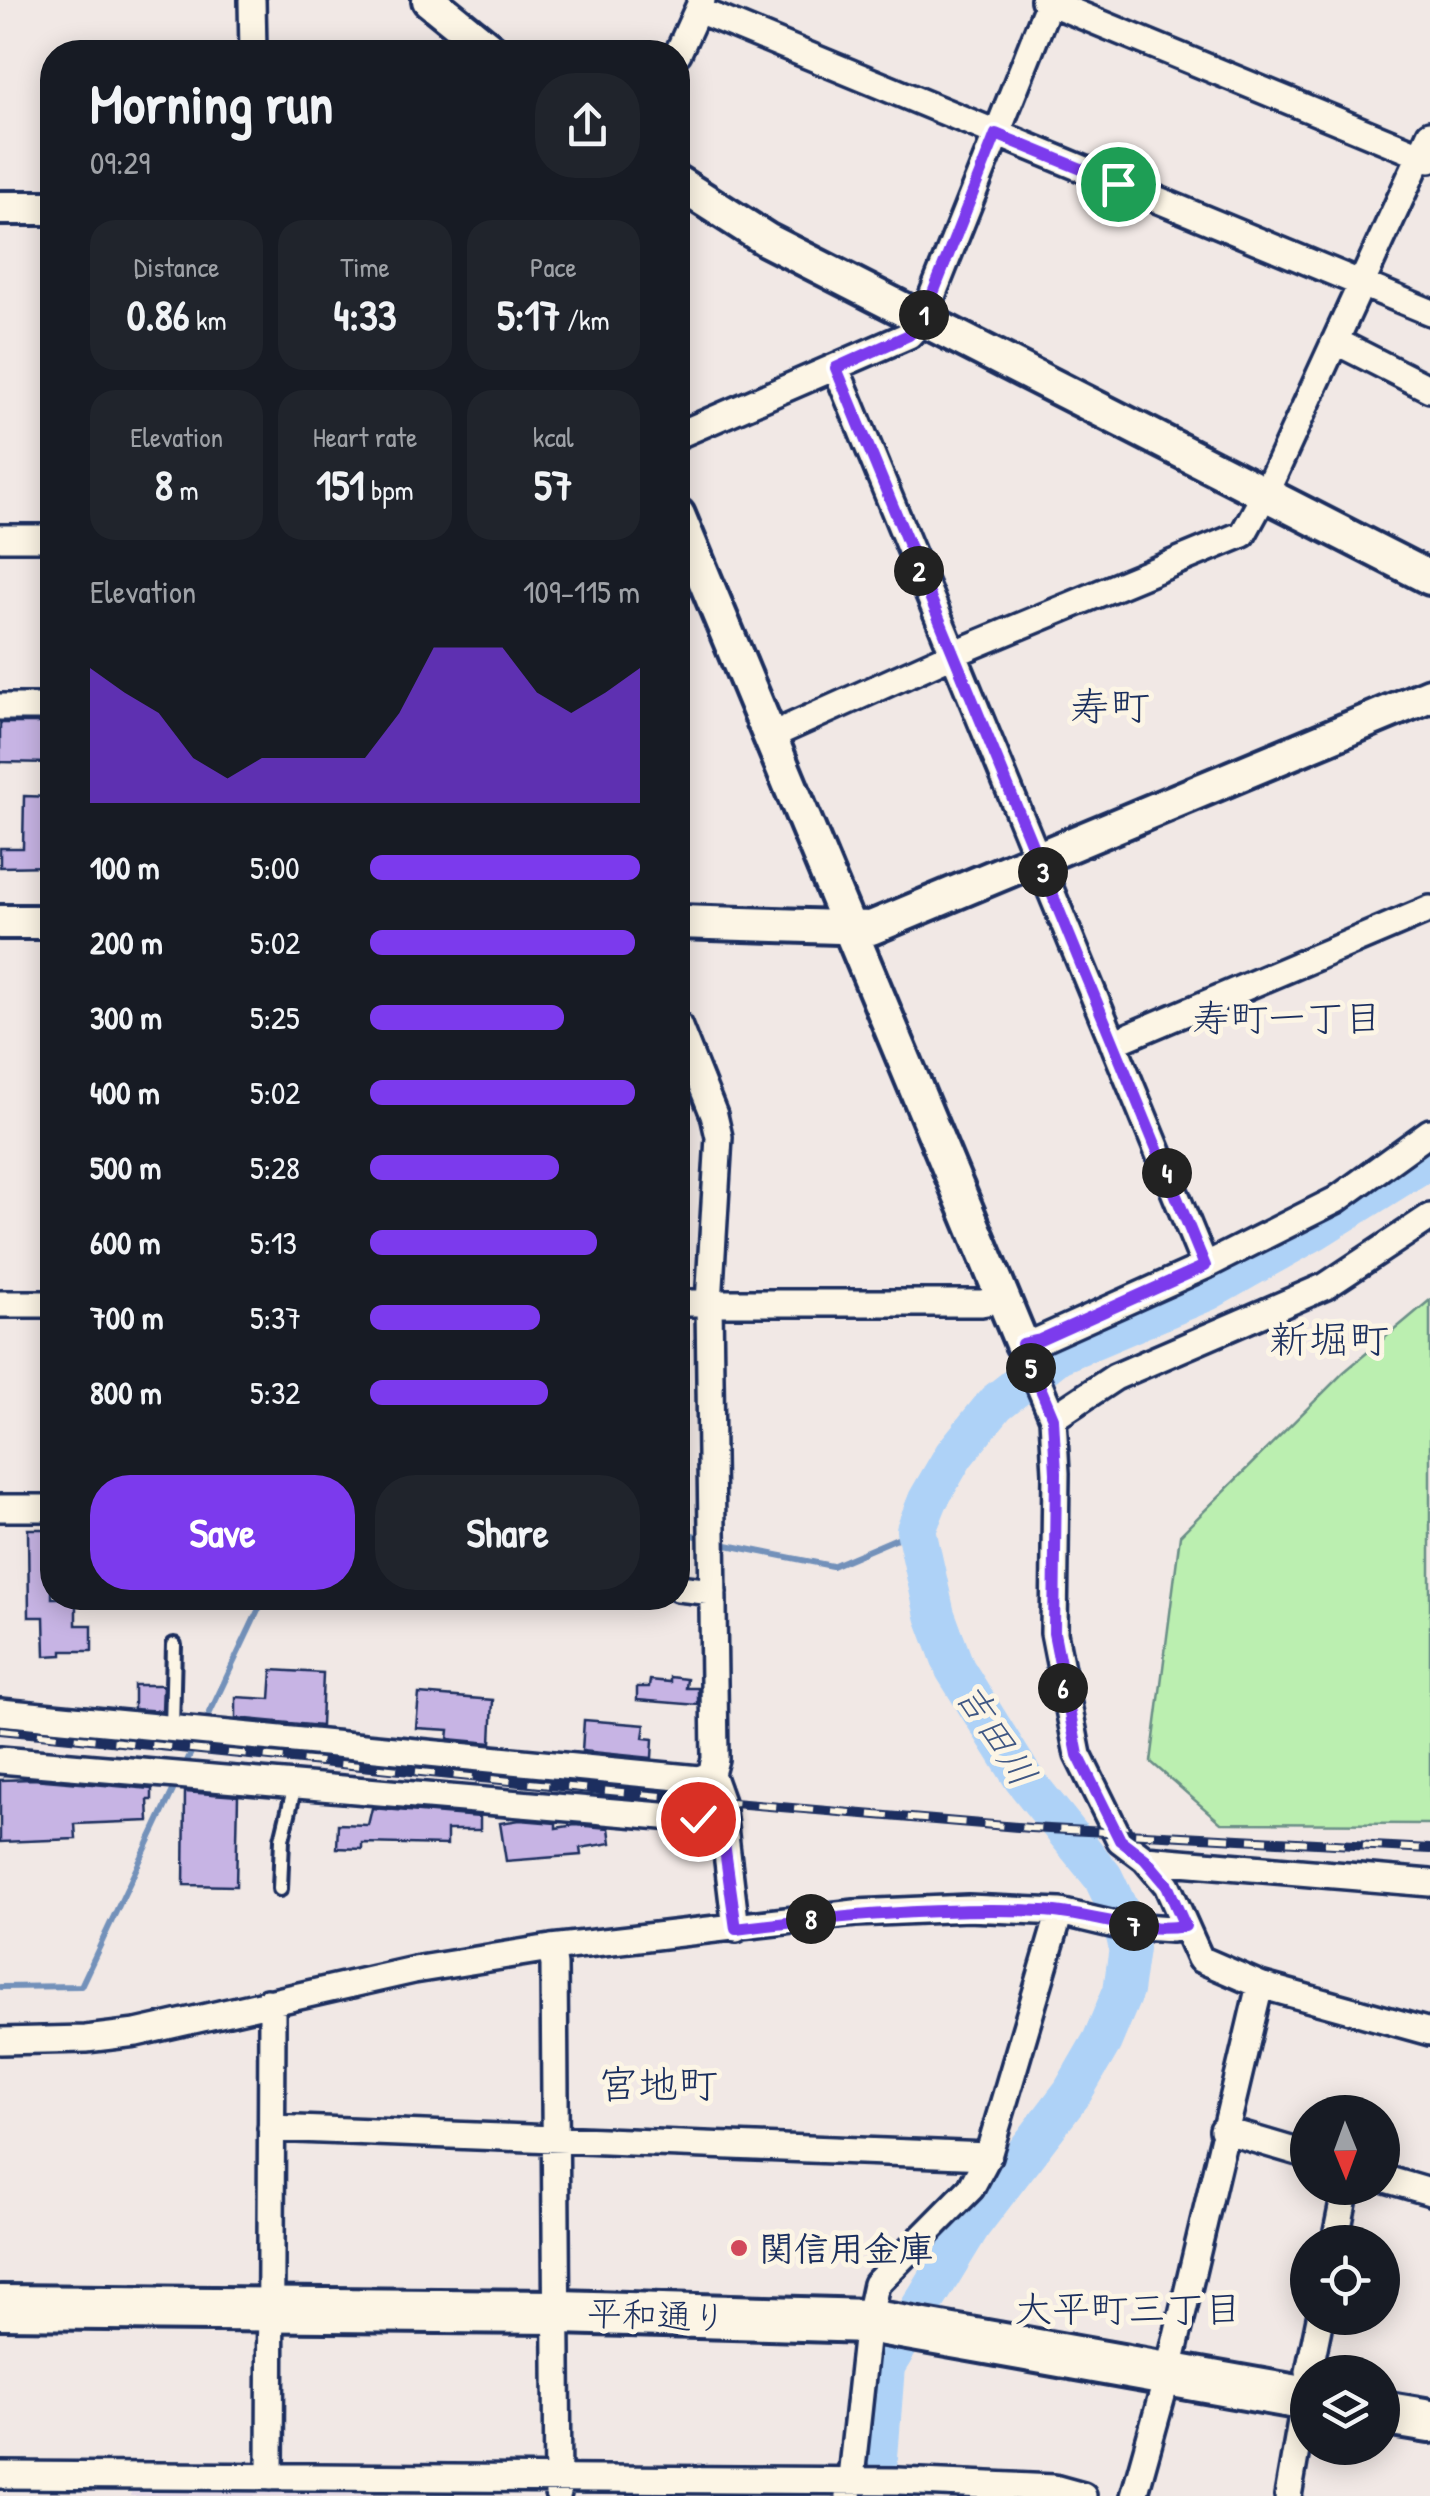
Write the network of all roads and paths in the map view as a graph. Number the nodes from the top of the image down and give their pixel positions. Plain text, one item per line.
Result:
1 (252, 0) edge
2 (429, 0) edge
3 (1048, 1) edge
4 (700, 5) edge
5 (253, 40) edge
6 (470, 40) edge
7 (684, 40) edge
8 (996, 134) junction
9 (1427, 149) edge
10 (690, 192) edge
11 (0, 208) edge
12 (40, 208) edge
13 (1361, 284) junction
14 (1430, 312) edge
15 (922, 321) junction
16 (1335, 340) junction
17 (836, 368) junction
18 (1430, 389) edge
19 (690, 430) edge
20 (1265, 494) junction
21 (0, 538) edge
22 (40, 538) edge
23 (690, 544) edge
24 (1430, 578) edge
25 (953, 654) junction
26 (1430, 696) edge
27 (0, 707) edge
28 (40, 707) edge
29 (770, 736) junction
30 (1038, 859) junction
31 (1430, 908) edge
32 (0, 922) edge
33 (40, 922) edge
34 (690, 922) edge
35 (850, 927) junction
36 (1113, 1043) junction
37 (690, 1055) edge
38 (1430, 1132) edge
39 (1430, 1217) edge
40 (1205, 1266) junction
41 (1003, 1299) junction
42 (690, 1303) edge
43 (709, 1303) junction
44 (0, 1304) edge
45 (40, 1304) edge
46 (1025, 1353) junction
47 (1050, 1412) junction
48 (0, 1508) edge
49 (40, 1508) edge
50 (690, 1589) edge
51 (714, 1592) junction
52 (174, 1645) dead end
53 (0, 1712) edge
54 (192, 1730) junction
55 (0, 1760) edge
56 (711, 1774) junction
57 (295, 1785) junction
58 (721, 1821) junction
59 (1145, 1859) junction
60 (1430, 1883) edge
61 (280, 1889) dead end
62 (1060, 1912) junction
63 (1178, 1928) junction
64 (736, 1929) junction
65 (551, 1948) junction
66 (1260, 1985) junction
67 (267, 2002) junction
68 (1430, 2032) edge
69 (0, 2042) edge
70 (271, 2128) junction
71 (1223, 2130) junction
72 (557, 2136) junction
73 (1290, 2150) edge
74 (988, 2156) junction
75 (1400, 2183) edge
76 (1430, 2192) edge
77 (0, 2307) edge
78 (270, 2308) junction
79 (559, 2312) junction
80 (891, 2325) junction
81 (1168, 2374) junction
82 (1290, 2386) edge
83 (1400, 2415) edge
84 (1430, 2421) edge
85 (1293, 2465) edge
86 (0, 2475) edge
87 (270, 2477) junction
88 (121, 2486) edge
89 (852, 2486) edge
90 (558, 2488) edge
91 (1083, 2496) edge
92 (1134, 2496) edge
93 (1288, 2496) edge

1 - 5 street
2 - 6 street
3 - 8 street
3 - 9 street
4 - 7 street
4 - 8 street
8 - 13 street
8 - 15 street
9 - 13 street
10 - 15 street
11 - 12 street
13 - 14 street
13 - 16 street
15 - 17 street
15 - 20 street
16 - 18 street
16 - 20 street
17 - 19 street
17 - 25 street
20 - 24 street
20 - 25 street
21 - 22 street
23 - 29 street
25 - 29 street
25 - 30 street
26 - 30 street
27 - 28 street
29 - 35 street
30 - 35 street
30 - 36 street
31 - 36 street
32 - 33 street
34 - 35 street
35 - 41 street
36 - 40 street
37 - 43 street
38 - 40 street
39 - 47 street
40 - 46 street
41 - 43 street
41 - 46 street
42 - 43 street
43 - 51 street
44 - 45 street
46 - 47 street
47 - 59 street
48 - 49 street
50 - 51 street
51 - 56 street
52 - 54 lane
53 - 54 street
54 - 56 street
55 - 57 street
56 - 58 street
57 - 58 street
57 - 61 lane
58 - 64 street
59 - 60 street
59 - 63 street
62 - 63 street
62 - 64 street
62 - 74 street
63 - 66 street
64 - 65 street
65 - 67 street
65 - 72 street
66 - 68 street
66 - 71 street
67 - 69 street
67 - 70 street
70 - 72 street
70 - 78 street
71 - 73 street
71 - 81 street
72 - 74 street
72 - 79 street
74 - 80 street
75 - 76 street
77 - 78 highway, 平和通り
78 - 79 highway, 平和通り
78 - 87 street
79 - 80 highway, 平和通り
79 - 90 street
80 - 81 highway, 平和通り
80 - 89 street
81 - 82 highway, 平和通り
81 - 92 street
83 - 84 highway
85 - 93 street
86 - 88 street
87 - 88 street
87 - 90 street
89 - 90 street
89 - 91 street

